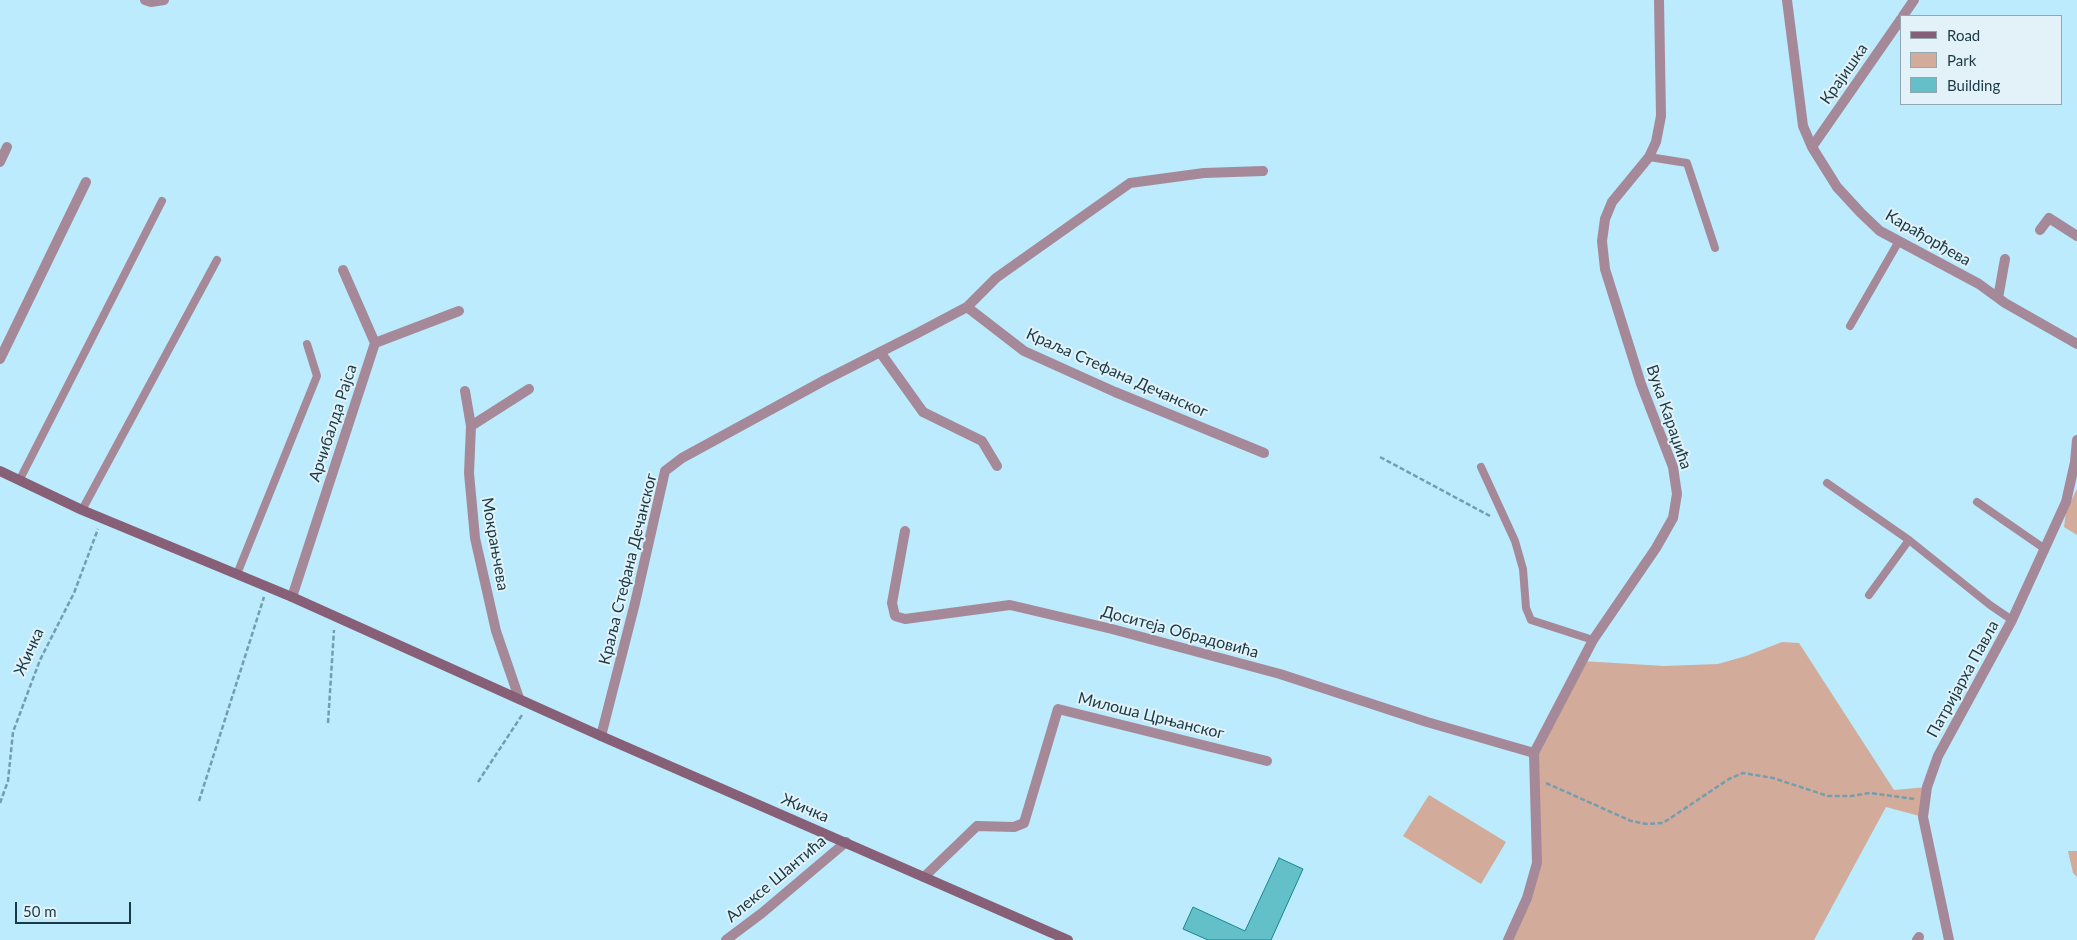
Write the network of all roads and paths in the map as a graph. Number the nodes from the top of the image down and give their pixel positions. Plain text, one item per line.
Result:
1 (145, 0) edge
2 (164, 0) edge
3 (1659, 0) edge
4 (1787, 0) edge
5 (1914, 0) edge
6 (1904, 15) edge
7 (1900, 21) edge
8 (7, 146) dead end
9 (1812, 147) junction
10 (1649, 157) junction
11 (0, 162) edge
12 (1263, 171) dead end
13 (86, 182) dead end
14 (162, 201) dead end
15 (2040, 230) dead end
16 (2077, 236) edge
17 (1899, 241) junction
18 (1715, 248) dead end
19 (2005, 259) dead end
20 (217, 260) dead end
21 (342, 270) dead end
22 (1998, 298) junction
23 (966, 306) junction
24 (459, 311) dead end
25 (1850, 326) dead end
26 (375, 343) junction
27 (307, 344) dead end
28 (2077, 344) edge
29 (880, 352) junction
30 (0, 359) edge
31 (529, 389) dead end
32 (465, 390) dead end
33 (471, 426) junction
34 (2077, 440) edge
35 (1264, 453) dead end
36 (1380, 457) dead end
37 (997, 466) dead end
38 (1481, 467) dead end
39 (0, 471) edge
40 (20, 479) junction
41 (1827, 483) dead end
42 (1977, 502) dead end
43 (82, 510) junction
44 (102, 518) junction
45 (1507, 524) junction
46 (905, 531) dead end
47 (1909, 540) junction
48 (2045, 549) junction
49 (238, 574) junction
50 (268, 586) junction
51 (1869, 596) dead end
52 (292, 597) junction
53 (335, 616) junction
54 (2012, 620) junction
55 (1593, 640) junction
56 (519, 698) junction
57 (530, 703) junction
58 (328, 723) dead end
59 (601, 736) junction
60 (1534, 753) junction
61 (1267, 761) dead end
62 (1536, 778) junction
63 (478, 782) dead end
64 (1925, 800) junction
65 (199, 801) dead end
66 (0, 803) edge
67 (846, 842) junction
68 (924, 877) junction
69 (726, 940) edge
70 (1068, 940) edge
71 (1508, 940) edge
72 (1949, 940) edge

1 - 2 street
3 - 10 street, Вука Караџића
4 - 9 street, Карађорђева
5 - 6 street, Крајишка
7 - 9 street, Крајишка
8 - 11 street
9 - 17 street, Карађорђева
10 - 18 lane
10 - 55 street, Вука Караџића
12 - 23 street, Краља Стефана Дечанског
13 - 30 street
14 - 40 lane
15 - 16 street
17 - 22 street, Карађорђева
17 - 25 lane
19 - 22 street
20 - 43 lane
21 - 26 street
22 - 28 street, Карађорђева
23 - 29 street, Краља Стефана Дечанског
23 - 35 street, Краља Стефана Дечанског
24 - 26 street
26 - 52 street, Арчибалда Рајса
27 - 49 lane
29 - 37 street
29 - 59 street, Краља Стефана Дечанског
31 - 33 street
32 - 33 street, Мокрањчева
33 - 56 street, Мокрањчева
34 - 48 street, Патријарха Павла
36 - 45 path
38 - 45 lane
39 - 40 main road, Жичка
40 - 43 main road, Жичка
41 - 47 lane
42 - 48 lane
43 - 44 main road, Жичка
44 - 49 main road, Жичка
44 - 66 path, Жичка
45 - 55 lane
46 - 60 street, Доситеја Обрадовића
47 - 51 lane
47 - 54 lane
48 - 54 street, Патријарха Павла
49 - 50 main road, Жичка
50 - 52 main road, Жичка
50 - 65 path
52 - 53 main road, Жичка
53 - 56 main road, Жичка
53 - 58 path
54 - 64 street, Патријарха Павла
55 - 60 street, Вука Караџића
56 - 57 main road, Жичка
57 - 59 main road, Жичка
57 - 63 path
59 - 67 main road, Жичка
60 - 62 street
61 - 68 street, Милоша Црњанског
62 - 64 path
62 - 71 street
64 - 72 street, Патријарха Павла
67 - 68 main road, Жичка
67 - 69 street, Алексе Шантића
68 - 70 main road, Жичка

